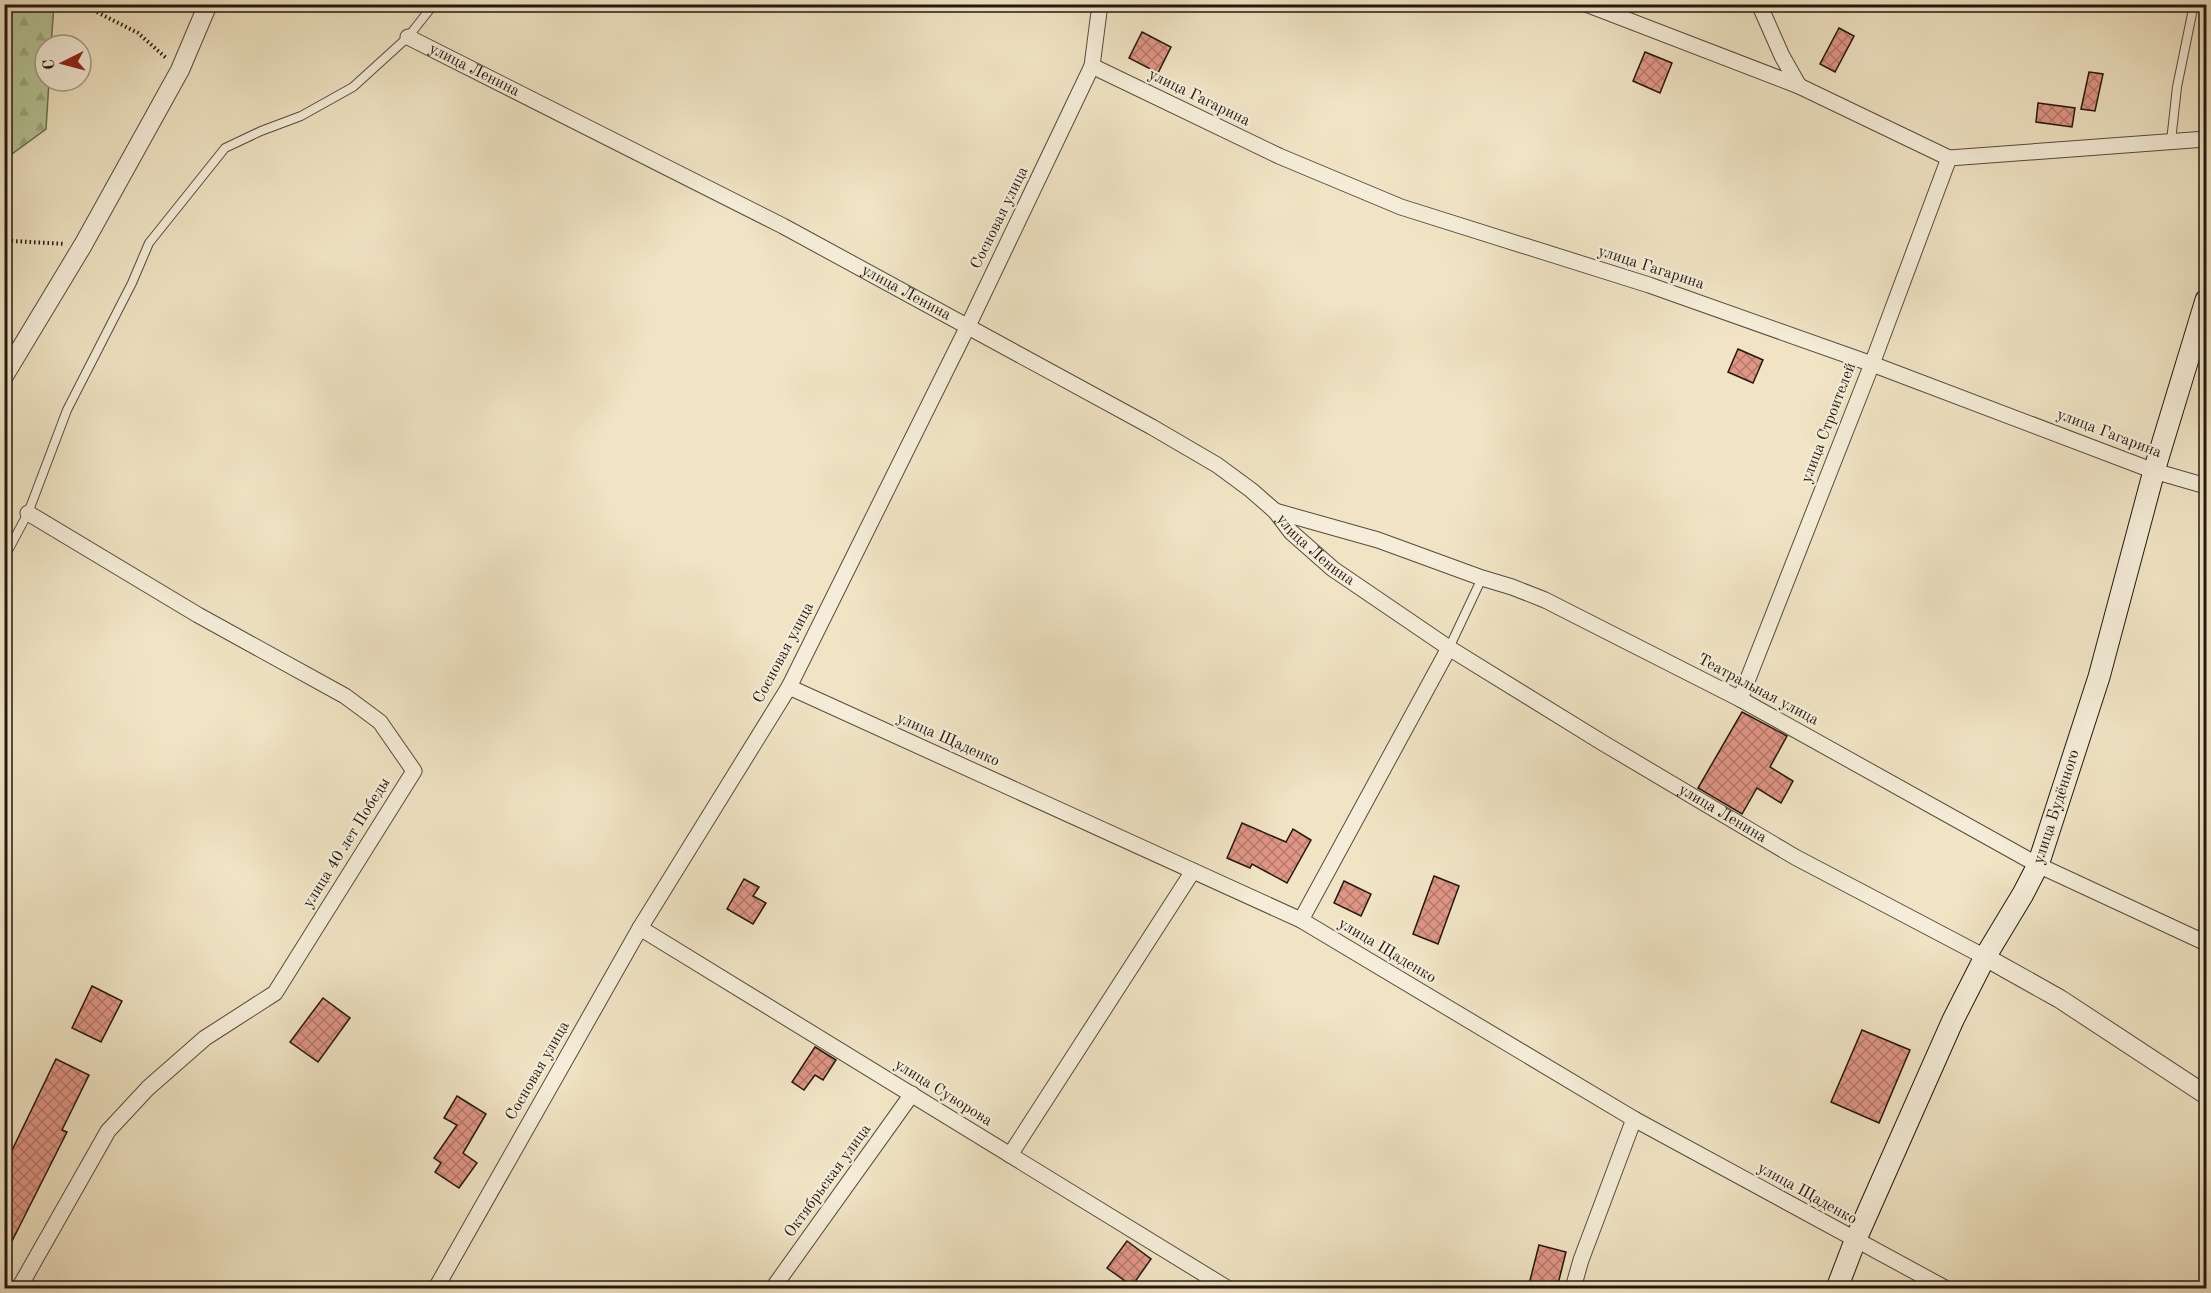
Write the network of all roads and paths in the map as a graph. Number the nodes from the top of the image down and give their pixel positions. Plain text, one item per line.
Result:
1 (81, 4) edge
2 (208, 4) edge
3 (434, 4) edge
4 (1100, 4) edge
5 (1586, 4) edge
6 (1759, 4) edge
7 (2194, 4) edge
8 (2201, 4) edge
9 (2206, 6) edge
10 (408, 37) junction
11 (1092, 66) junction
12 (180, 70) junction
13 (1799, 86) junction
14 (2206, 139) edge
15 (2171, 141) junction
16 (1949, 158) junction
17 (83, 245) junction
18 (4, 246) edge
19 (2206, 300) edge
20 (968, 326) junction
21 (1872, 364) junction
22 (4, 376) edge
23 (2154, 471) junction
24 (2206, 486) edge
25 (1275, 511) junction
26 (28, 513) junction
27 (4, 558) edge
28 (1482, 578) junction
29 (1449, 648) junction
30 (789, 687) junction
31 (1740, 699) junction
32 (2037, 865) junction
33 (1193, 871) junction
34 (1301, 920) junction
35 (640, 928) junction
36 (2206, 943) edge
37 (1985, 957) junction
38 (912, 1094) junction
39 (2206, 1095) edge
40 (1634, 1119) junction
41 (1010, 1155) junction
42 (1855, 1241) junction
43 (24, 1287) edge
44 (436, 1288) edge
45 (773, 1288) edge
46 (1227, 1288) edge
47 (1573, 1288) edge
48 (1837, 1288) edge
49 (1945, 1288) edge

1 - 12 path
2 - 12 street
3 - 10 lane
4 - 11 street, Сосновая улица
5 - 13 street
6 - 13 street
7 - 15 lane
8 - 9 lane
10 - 20 street, улица Ленина
10 - 26 lane
11 - 20 street, Сосновая улица
11 - 21 street, улица Гагарина
12 - 17 street
13 - 16 street
14 - 15 street
15 - 16 street
16 - 21 street, улица Строителей
17 - 18 path
17 - 22 street
19 - 23 main road, улица Будённого
20 - 25 street, улица Ленина
20 - 30 street, Сосновая улица
21 - 23 street, улица Гагарина
21 - 31 street, улица Строителей
23 - 24 street, улица Гагарина
23 - 32 main road, улица Будённого
25 - 28 street, Театральная улица
25 - 29 street, улица Ленина
26 - 27 lane
26 - 43 street, улица 40 лет Победы
28 - 29 lane
28 - 31 street, Театральная улица
29 - 34 street
29 - 37 street, улица Ленина
30 - 33 street, улица Щаденко
30 - 35 street, Сосновая улица
31 - 32 street, Театральная улица
32 - 36 street, Театральная улица
32 - 37 main road, улица Будённого
33 - 34 street, улица Щаденко
33 - 41 street
34 - 40 street, улица Щаденко
35 - 38 street, улица Суворова
35 - 44 street, Сосновая улица
37 - 39 street, улица Ленина
37 - 42 main road, улица Будённого
38 - 41 street, улица Суворова
38 - 45 street, Октябрьская улица
40 - 42 street, улица Щаденко
40 - 47 street
41 - 46 street, улица Суворова
42 - 48 main road, улица Будённого
42 - 49 street, улица Щаденко

